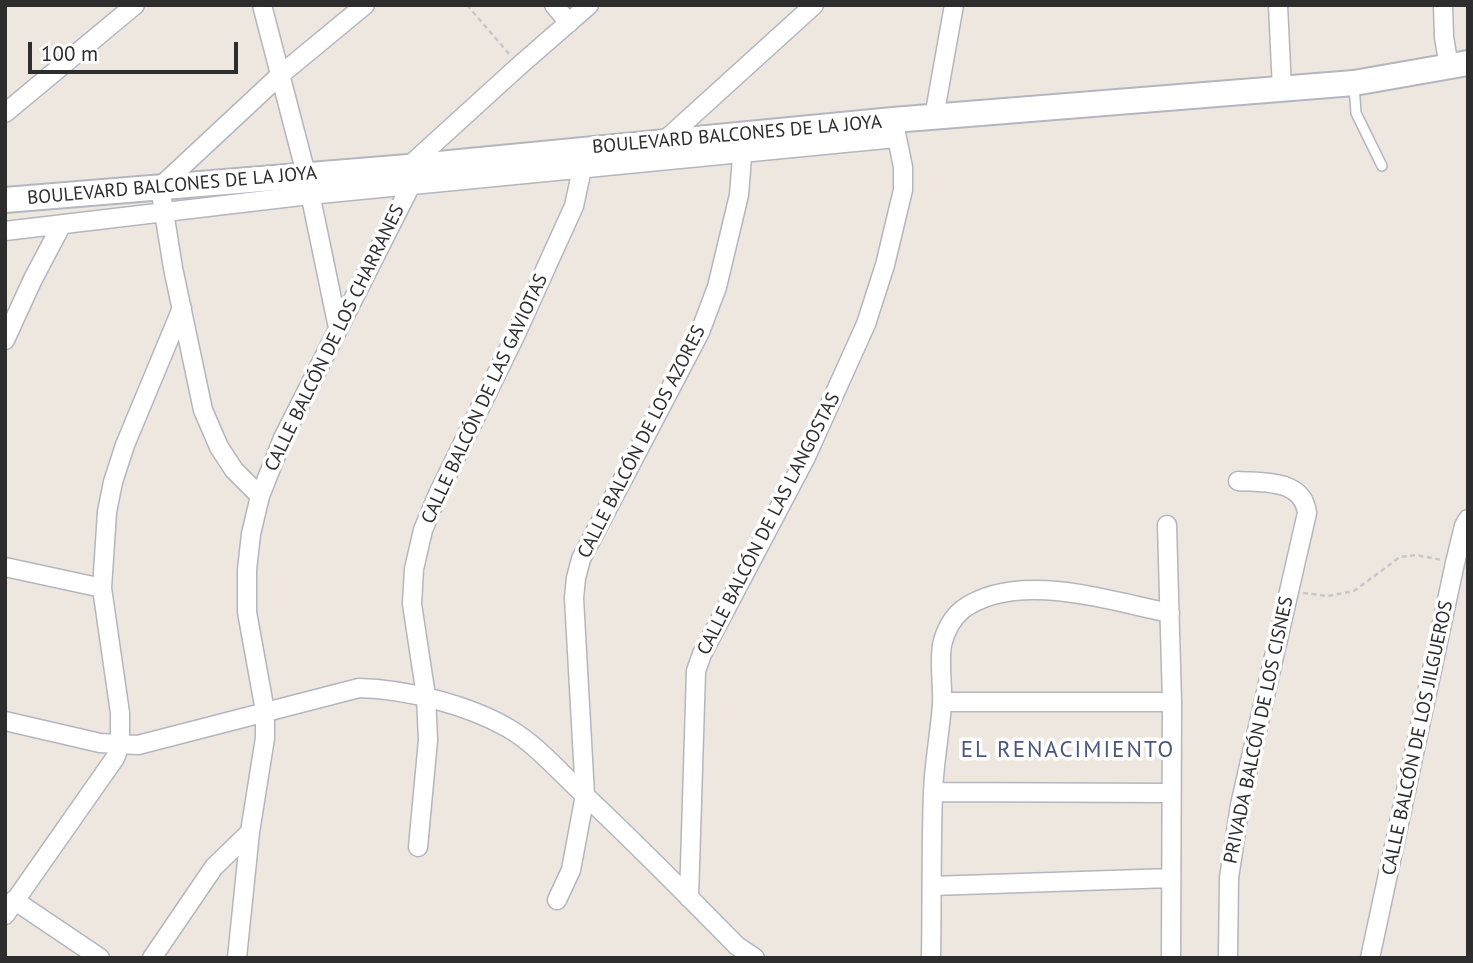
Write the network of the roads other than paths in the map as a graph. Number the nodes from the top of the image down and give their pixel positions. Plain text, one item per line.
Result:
1 (135, 5) edge
2 (261, 5) edge
3 (365, 5) edge
4 (554, 5) edge
5 (589, 5) edge
6 (814, 5) edge
7 (954, 5) edge
8 (1278, 5) edge
9 (1443, 5) edge
10 (569, 23) junction
11 (1458, 65) edge
12 (279, 76) junction
13 (1354, 83) junction
14 (1283, 89) junction
15 (5, 113) edge
16 (934, 117) junction
17 (895, 129) junction
18 (663, 142) junction
19 (743, 144) junction
20 (584, 160) junction
21 (1382, 166) dead end
22 (409, 177) junction
23 (307, 184) junction
24 (160, 187) junction
25 (5, 200) edge
26 (164, 214) junction
27 (62, 224) junction
28 (5, 231) edge
29 (181, 307) junction
30 (338, 328) junction
31 (5, 341) edge
32 (1238, 481) dead end
33 (260, 496) junction
34 (1468, 520) edge
35 (1167, 524) dead end
36 (5, 567) edge
37 (102, 588) junction
38 (1170, 613) junction
39 (426, 696) junction
40 (942, 702) junction
41 (1172, 702) junction
42 (265, 711) junction
43 (5, 721) edge
44 (120, 746) junction
45 (933, 792) junction
46 (1170, 793) junction
47 (585, 795) junction
48 (250, 832) junction
49 (418, 847) dead end
50 (1171, 878) junction
51 (932, 886) junction
52 (690, 898) junction
53 (557, 900) dead end
54 (10, 907) edge
55 (736, 952) edge
56 (100, 958) edge
57 (152, 958) edge
58 (237, 958) edge
59 (755, 958) edge
60 (931, 958) edge
61 (1171, 958) edge
62 (1228, 958) edge
63 (1370, 958) edge

1 - 15 street
2 - 12 street
3 - 12 street
4 - 10 street
5 - 10 street, CALLE BALCÓN DE LOS CHARRANES
6 - 18 street
7 - 16 street
8 - 14 street
9 - 11 street
10 - 22 street, CALLE BALCÓN DE LOS CHARRANES
11 - 13 street, BOULEVARD BALCONES DE LA JOYA
12 - 23 street
12 - 24 street
13 - 14 street, BOULEVARD BALCONES DE LA JOYA
13 - 21 lane
14 - 16 street, BOULEVARD BALCONES DE LA JOYA
16 - 17 street, BOULEVARD BALCONES DE LA JOYA
17 - 19 street, BOULEVARD BALCONES DE LA JOYA
17 - 52 street, CALLE BALCÓN DE LAS LANGOSTAS
18 - 19 street, BOULEVARD BALCONES DE LA JOYA
18 - 20 street, BOULEVARD BALCONES DE LA JOYA
19 - 20 street, BOULEVARD BALCONES DE LA JOYA
19 - 47 street, CALLE BALCÓN DE LOS AZORES
20 - 22 street, BOULEVARD BALCONES DE LA JOYA
20 - 39 street, CALLE BALCÓN DE LAS GAVIOTAS
22 - 23 street, BOULEVARD BALCONES DE LA JOYA
22 - 30 street, CALLE BALCÓN DE LOS CHARRANES
23 - 24 street, BOULEVARD BALCONES DE LA JOYA
23 - 26 street, BOULEVARD BALCONES DE LA JOYA
23 - 30 street
24 - 25 street, BOULEVARD BALCONES DE LA JOYA
24 - 26 street
26 - 27 street, BOULEVARD BALCONES DE LA JOYA
26 - 29 street
27 - 28 street, BOULEVARD BALCONES DE LA JOYA
27 - 31 street
29 - 33 street
29 - 37 street
30 - 33 street, CALLE BALCÓN DE LOS CHARRANES
32 - 62 street, PRIVADA BALCÓN DE LOS CISNES
33 - 42 street, CALLE BALCÓN DE LOS CHARRANES
34 - 63 street, CALLE BALCÓN DE LOS JILGUEROS
35 - 38 street
36 - 37 street
37 - 44 street
38 - 40 street
38 - 41 street
39 - 42 street
39 - 47 street
39 - 49 street, CALLE BALCÓN DE LAS GAVIOTAS
40 - 41 street
40 - 45 street
41 - 46 street
42 - 44 street
42 - 48 street, CALLE BALCÓN DE LOS CHARRANES
43 - 44 street
44 - 54 street
45 - 46 street
45 - 51 street
46 - 50 street
47 - 52 street
47 - 53 street, CALLE BALCÓN DE LOS AZORES
48 - 57 street
48 - 58 street, CALLE BALCÓN DE LOS CHARRANES
50 - 51 street
50 - 61 street
51 - 60 street
52 - 55 street
54 - 56 street
55 - 59 street

